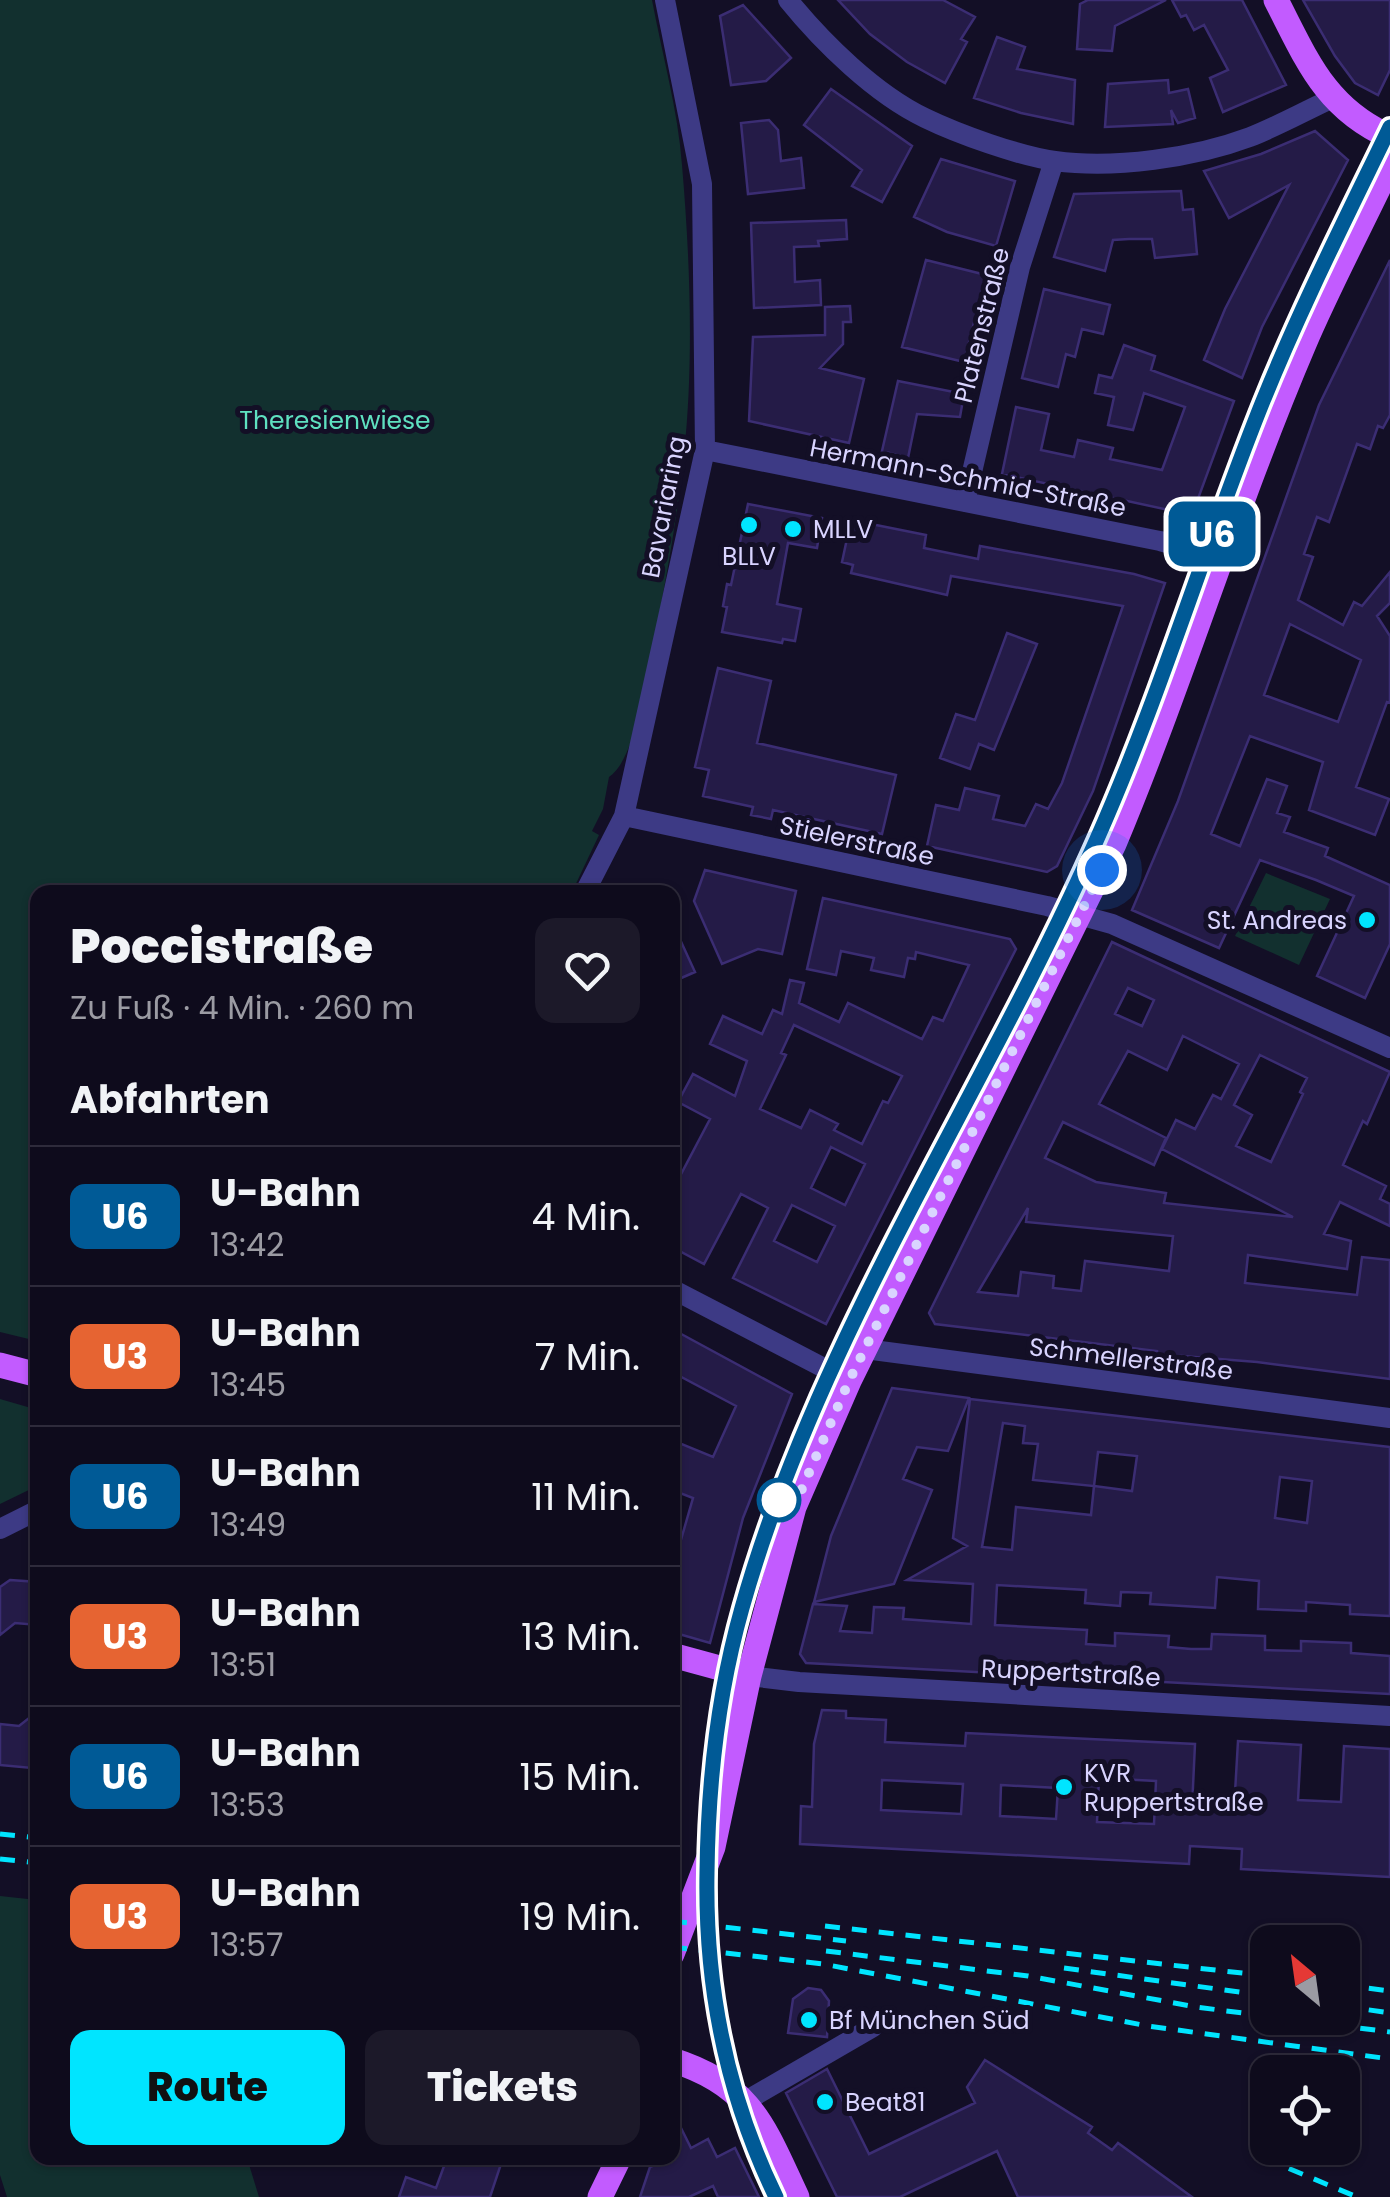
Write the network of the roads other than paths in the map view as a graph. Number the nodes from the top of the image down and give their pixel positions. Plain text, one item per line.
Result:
1 (665, 0) edge
2 (788, 0) edge
3 (1276, 0) edge
4 (1332, 98) junction
5 (1390, 137) edge
6 (1054, 161) junction
7 (1390, 164) edge
8 (705, 450) junction
9 (964, 502) junction
10 (1221, 558) junction
11 (624, 816) junction
12 (589, 885) edge
13 (1080, 915) junction
14 (1390, 1048) edge
15 (680, 1293) edge
16 (865, 1349) junction
17 (0, 1365) edge
18 (30, 1373) edge
19 (849, 1381) junction
20 (1390, 1418) edge
21 (30, 1514) edge
22 (0, 1529) edge
23 (680, 1657) edge
24 (749, 1676) junction
25 (1390, 1716) edge
26 (680, 1933) edge
27 (873, 2027) dead end
28 (680, 2062) edge
29 (744, 2102) junction
30 (603, 2165) edge
31 (615, 2165) edge
32 (596, 2197) edge
33 (797, 2197) edge

1 - 8 street, Bavariaring
2 - 6 street
3 - 4 main road
4 - 5 main road
4 - 6 street
6 - 9 street, Platenstraße
7 - 10 main road
8 - 9 street, Hermann-Schmid-Straße
8 - 11 street, Bavariaring
9 - 10 street, Hermann-Schmid-Straße
10 - 13 main road
11 - 12 street, Bavariaring
11 - 13 street, Stielerstraße
13 - 14 street, Stielerstraße
13 - 16 main road
15 - 19 street
16 - 19 main road
16 - 20 street, Schmellerstraße
17 - 18 main road
19 - 24 main road
21 - 22 street
23 - 24 main road
24 - 25 street, Ruppertstraße
24 - 26 main road
27 - 29 street
28 - 29 main road
29 - 33 main road
30 - 32 main road
31 - 32 main road

